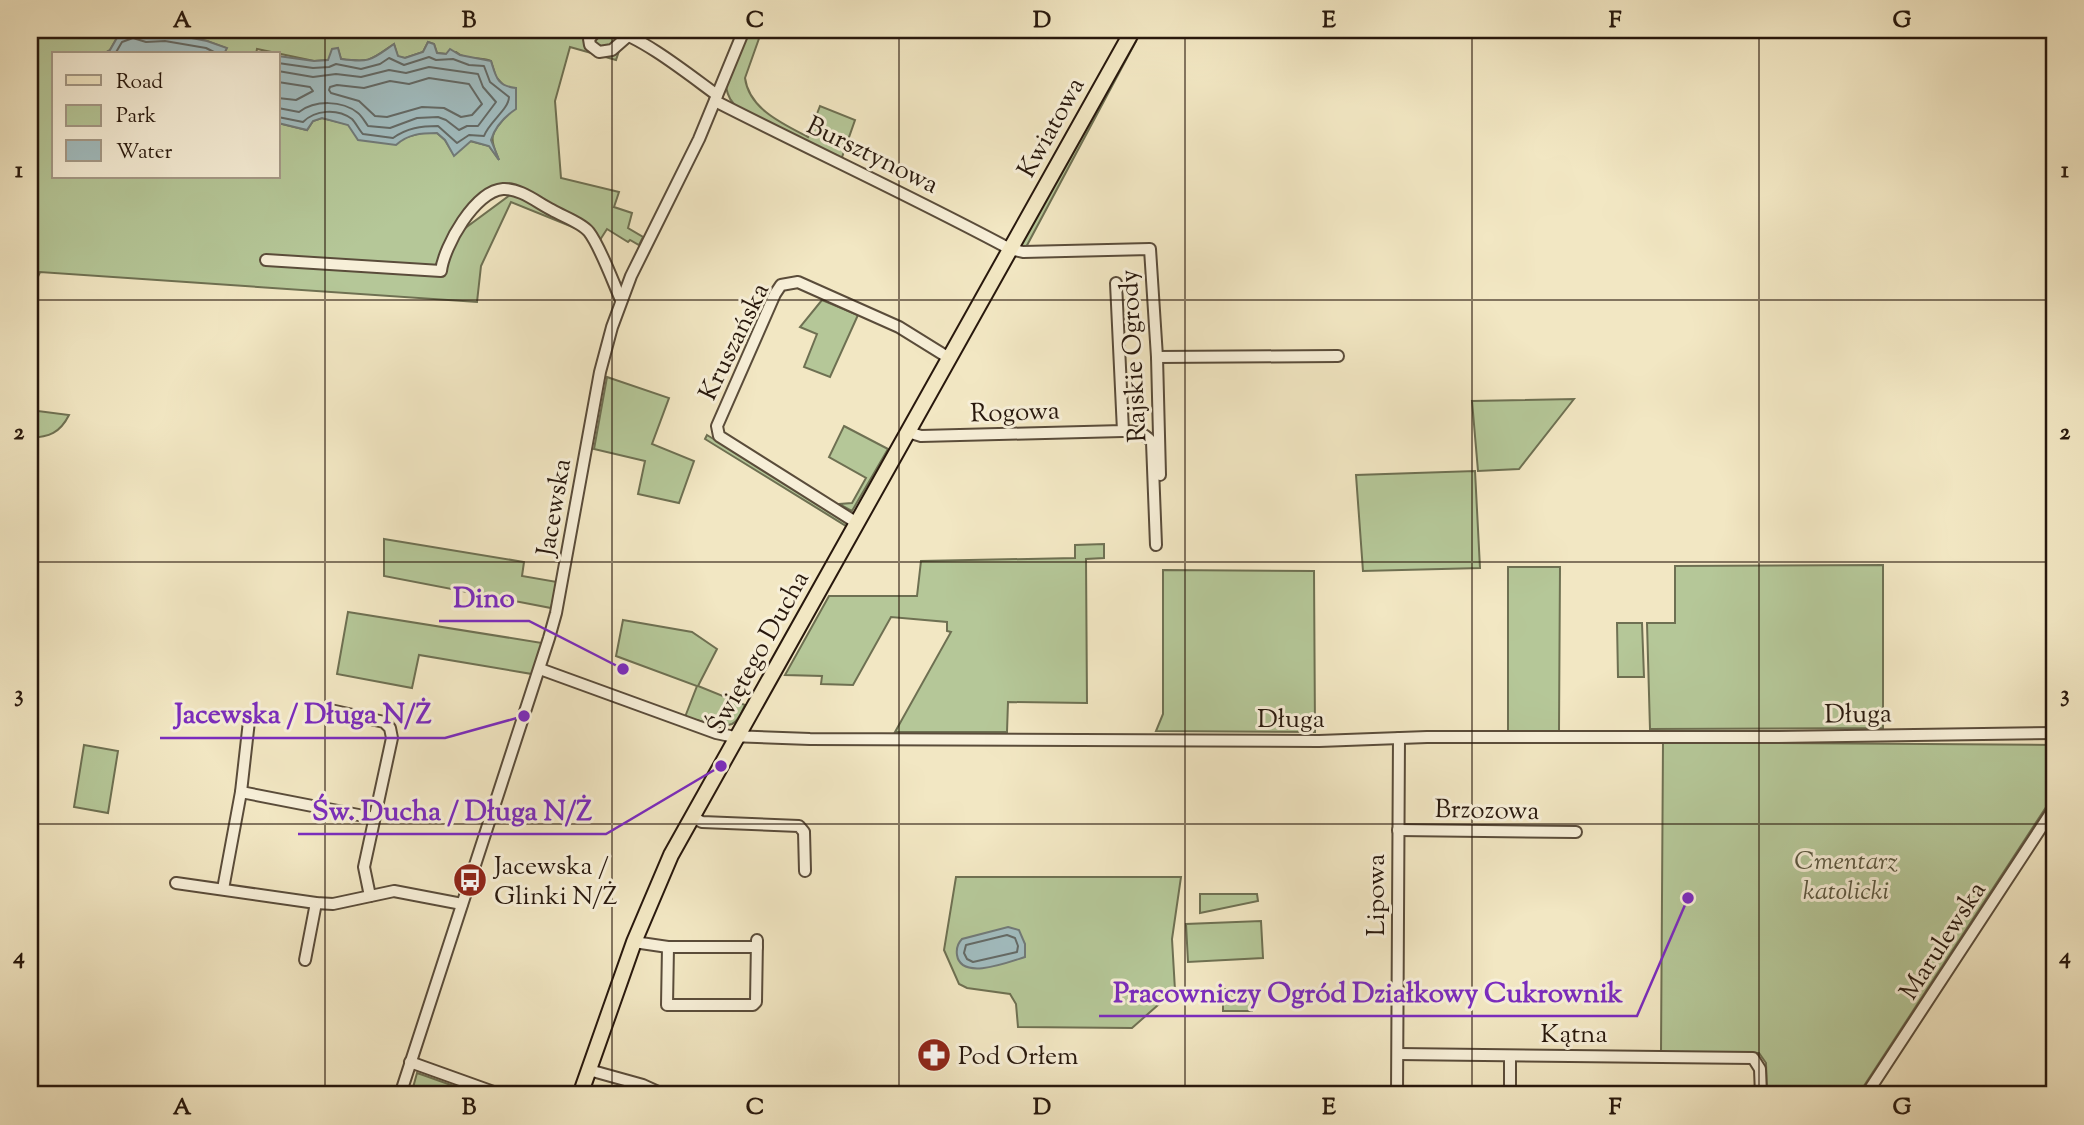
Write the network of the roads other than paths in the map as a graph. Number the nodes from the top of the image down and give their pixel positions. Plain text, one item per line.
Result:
1 (597, 30) edge
2 (612, 30) edge
3 (744, 30) edge
4 (1133, 30) edge
5 (628, 36) junction
6 (716, 98) junction
7 (1010, 249) junction
8 (266, 260) dead end
9 (1116, 283) dead end
10 (621, 300) junction
11 (1338, 356) dead end
12 (1157, 357) junction
13 (949, 358) junction
14 (1123, 431) junction
15 (908, 432) junction
16 (1160, 475) dead end
17 (857, 523) junction
18 (1156, 545) dead end
19 (540, 669) junction
20 (326, 709) dead end
21 (248, 721) dead end
22 (2054, 733) edge
23 (738, 736) junction
24 (1399, 738) junction
25 (241, 792) junction
26 (2054, 808) edge
27 (692, 817) junction
28 (374, 818) junction
29 (1398, 830) junction
30 (1576, 832) dead end
31 (805, 871) dead end
32 (176, 883) dead end
33 (223, 889) junction
34 (370, 896) junction
35 (316, 903) junction
36 (462, 904) junction
37 (634, 942) junction
38 (668, 947) junction
39 (305, 960) dead end
40 (1398, 1054) junction
41 (1510, 1056) junction
42 (411, 1062) junction
43 (589, 1070) junction
44 (1872, 1093) edge
45 (400, 1095) edge
46 (502, 1095) edge
47 (580, 1095) edge
48 (666, 1095) edge
49 (1397, 1095) edge
50 (1510, 1095) edge
51 (1760, 1095) edge

1 - 5 street
2 - 5 street, Bursztynowa
3 - 6 street, Jacewska
4 - 7 main road, Kwiatowa
5 - 6 street, Bursztynowa
6 - 7 street, Bursztynowa
6 - 10 street, Jacewska
7 - 12 street, Rajskie Ogrody
7 - 13 main road, Świętego Ducha
8 - 10 street
9 - 14 street
10 - 19 street, Jacewska
11 - 12 street
12 - 16 street, Rajskie Ogrody
13 - 15 main road, Świętego Ducha
13 - 17 street, Kruszańska
14 - 15 street, Rogowa
14 - 18 street, Rogowa
15 - 17 main road, Świętego Ducha
17 - 23 main road, Świętego Ducha
19 - 23 street, Długa
19 - 36 street, Jacewska
20 - 28 street
21 - 25 street
22 - 24 street, Długa
23 - 24 street, Długa
23 - 27 main road, Świętego Ducha
24 - 29 street, Lipowa
25 - 28 street
25 - 33 street
26 - 44 street, Marulewska
27 - 31 street
27 - 37 main road, Świętego Ducha
28 - 34 street
29 - 30 street, Brzozowa
29 - 40 street, Lipowa
32 - 33 street
33 - 35 street
34 - 35 street
34 - 36 street
35 - 39 street
36 - 42 street, Jacewska
37 - 38 street
37 - 43 main road, Świętego Ducha
38 - 38 street
40 - 41 street, Kątna
40 - 49 street, Lipowa
41 - 50 street
41 - 51 street, Kątna
42 - 45 street, Jacewska
42 - 46 street
43 - 47 main road, Świętego Ducha
43 - 48 street

